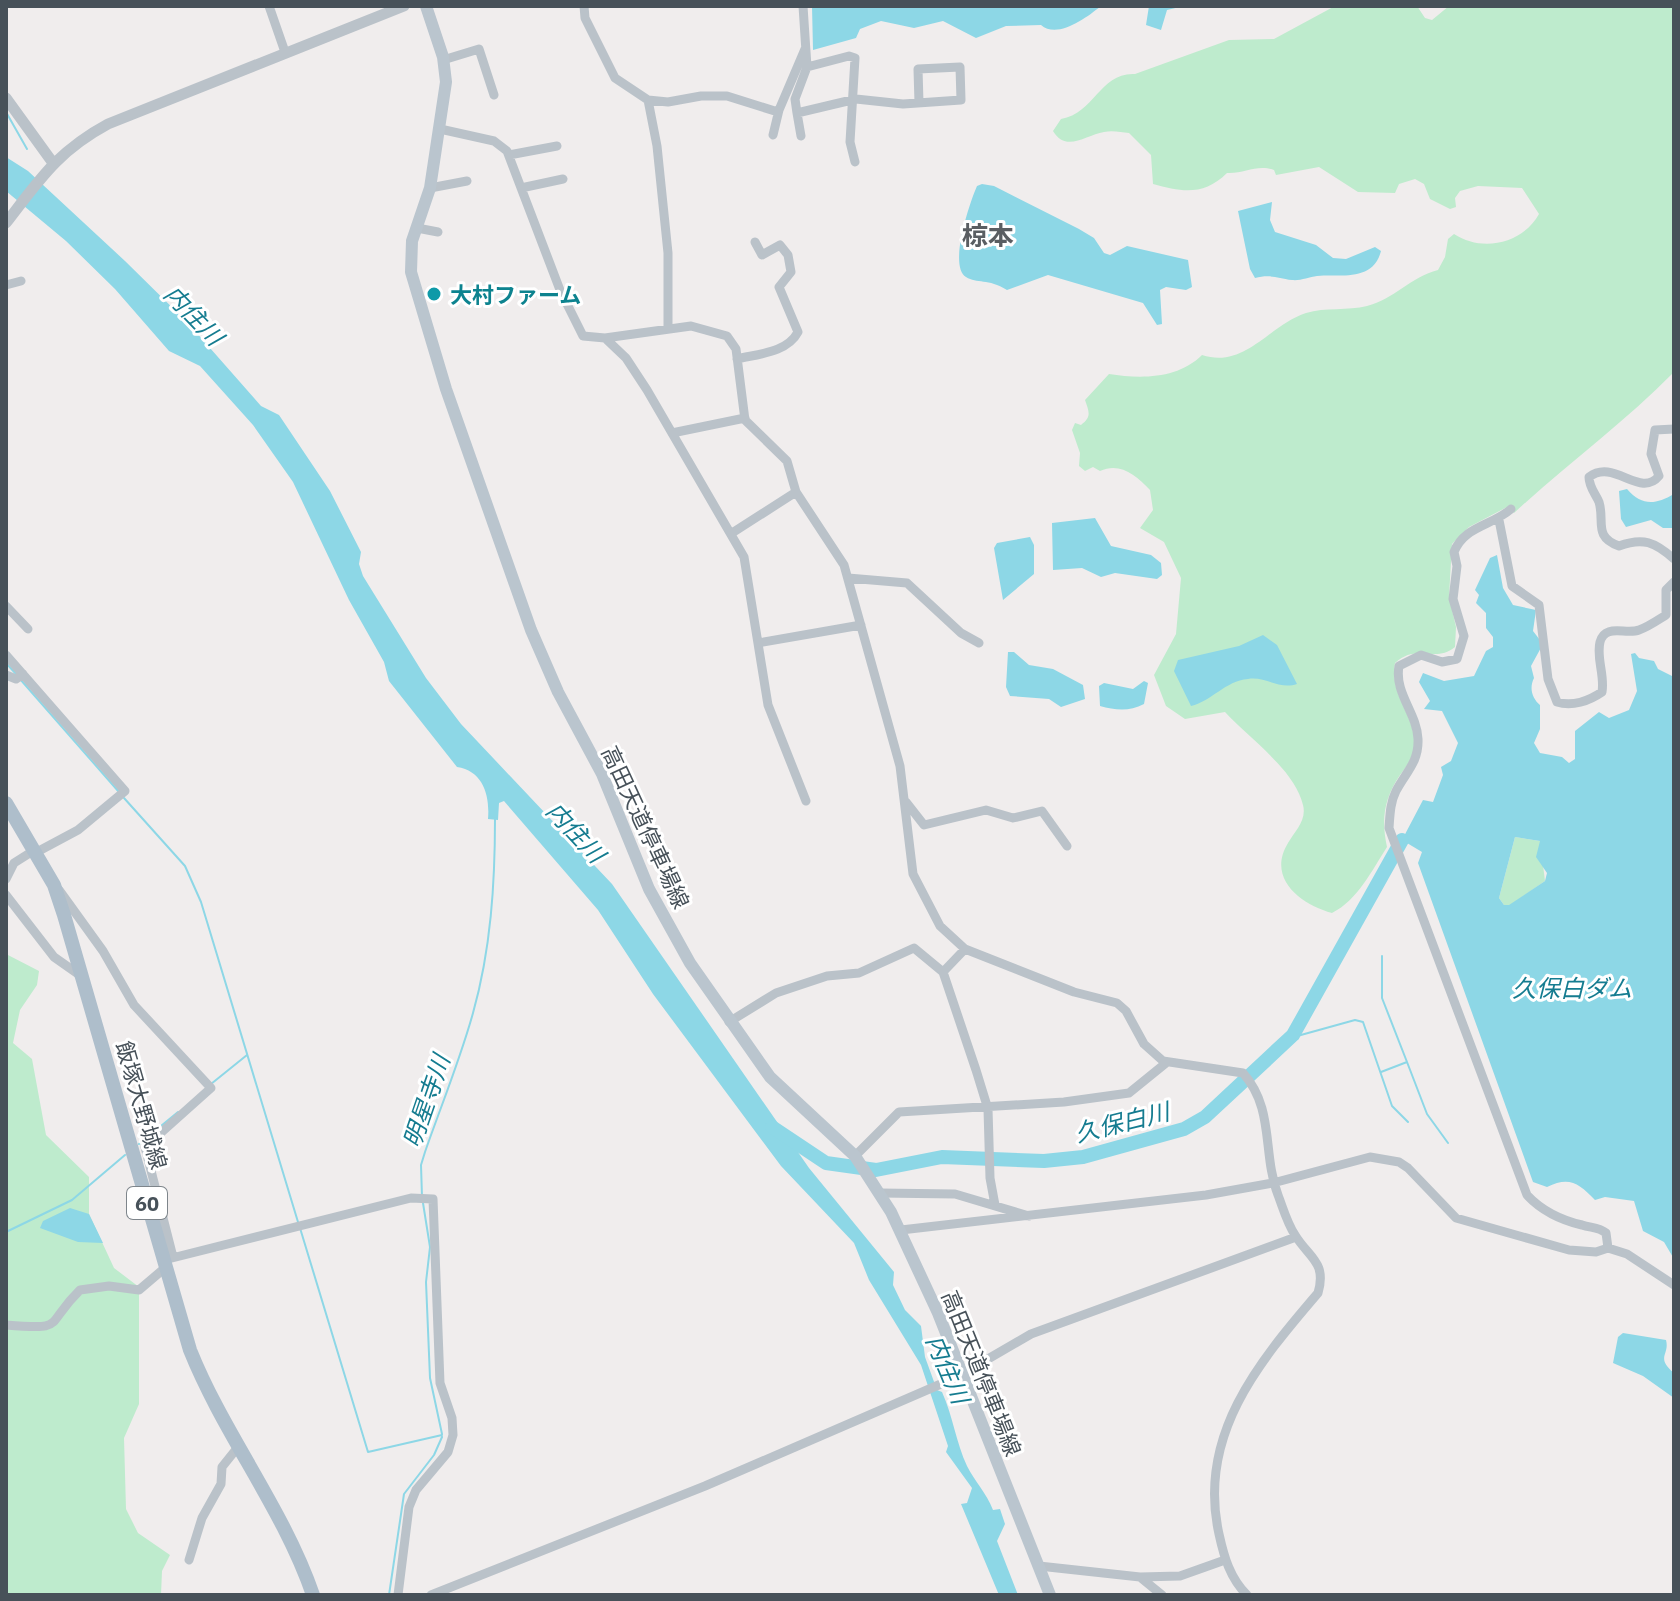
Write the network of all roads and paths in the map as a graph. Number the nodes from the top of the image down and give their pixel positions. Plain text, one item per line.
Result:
1 (269, 6) edge
2 (404, 6) edge
3 (426, 6) edge
4 (584, 6) edge
5 (803, 6) edge
6 (805, 49) junction
7 (285, 52) junction
8 (443, 60) junction
9 (807, 67) junction
10 (494, 95) dead end
11 (6, 98) edge
12 (853, 99) junction
13 (648, 100) junction
14 (919, 103) dead end
15 (778, 112) junction
16 (797, 113) junction
17 (440, 129) junction
18 (773, 135) dead end
19 (801, 136) dead end
20 (557, 146) dead end
21 (509, 155) junction
22 (855, 162) dead end
23 (49, 168) junction
24 (563, 179) dead end
25 (467, 181) dead end
26 (430, 188) junction
27 (521, 188) junction
28 (8, 220) edge
29 (417, 228) junction
30 (438, 232) dead end
31 (755, 242) dead end
32 (21, 281) dead end
33 (6, 285) edge
34 (668, 327) junction
35 (605, 338) junction
36 (737, 359) junction
37 (745, 418) junction
38 (1674, 429) edge
39 (672, 433) junction
40 (796, 492) junction
41 (1511, 509) dead end
42 (1499, 520) junction
43 (732, 533) junction
44 (1674, 559) edge
45 (848, 578) junction
46 (1674, 582) edge
47 (6, 606) edge
48 (861, 625) junction
49 (28, 629) dead end
50 (758, 643) junction
51 (979, 643) dead end
52 (6, 655) edge
53 (16, 676) edge
54 (904, 799) junction
55 (806, 801) dead end
56 (6, 803) edge
57 (1067, 846) dead end
58 (34, 852) junction
59 (6, 879) edge
60 (54, 885) junction
61 (6, 895) edge
62 (965, 949) junction
63 (943, 972) junction
64 (82, 976) junction
65 (729, 1022) junction
66 (1166, 1063) junction
67 (988, 1109) junction
68 (855, 1156) junction
69 (1273, 1183) junction
70 (880, 1193) junction
71 (995, 1205) junction
72 (1032, 1217) junction
73 (901, 1230) junction
74 (1296, 1237) junction
75 (1608, 1248) junction
76 (168, 1261) junction
77 (1674, 1285) edge
78 (6, 1325) edge
79 (960, 1375) junction
80 (238, 1447) junction
81 (189, 1560) dead end
82 (1225, 1560) junction
83 (1039, 1566) junction
84 (1140, 1577) junction
85 (313, 1595) edge
86 (398, 1595) edge
87 (431, 1595) edge
88 (1050, 1595) edge
89 (1162, 1595) edge
90 (1247, 1595) edge

1 - 7 street
2 - 7 street
3 - 8 main road, 高田天道停車場線
4 - 13 street
5 - 6 street
6 - 9 street
6 - 15 street
7 - 23 street
8 - 10 street
8 - 17 main road, 高田天道停車場線
9 - 12 street
9 - 16 street
11 - 23 street
12 - 14 street
12 - 16 street
12 - 22 street
13 - 15 street
13 - 34 street
15 - 18 street
16 - 19 street
17 - 21 street
17 - 26 main road, 高田天道停車場線
20 - 21 street
21 - 27 street
23 - 28 street
24 - 27 street
25 - 26 street
26 - 29 main road, 高田天道停車場線
27 - 35 street
29 - 30 street
29 - 65 main road, 高田天道停車場線
31 - 36 street
32 - 33 street
34 - 35 street
34 - 36 street
35 - 39 street
36 - 37 street
37 - 39 street
37 - 40 street
38 - 44 street
39 - 43 street
40 - 43 street
40 - 45 street
41 - 42 street
42 - 46 street
42 - 75 street
43 - 50 street
45 - 48 street
45 - 51 street
47 - 49 street
48 - 50 street
48 - 54 street
50 - 55 street
52 - 53 street
53 - 58 street
54 - 57 street
54 - 62 street
56 - 58 main road, 飯塚大野城線 / 60
58 - 59 street
58 - 60 main road, 飯塚大野城線 / 60
60 - 64 main road, 飯塚大野城線 / 60
60 - 76 street
61 - 64 street
62 - 63 street
62 - 66 street
63 - 65 street
63 - 67 street
64 - 76 main road, 飯塚大野城線 / 60
65 - 68 main road, 高田天道停車場線
66 - 67 street
66 - 69 street
67 - 68 street
67 - 71 street
68 - 70 main road, 高田天道停車場線
69 - 72 street
69 - 74 street
69 - 75 street
70 - 71 street
70 - 73 main road, 高田天道停車場線
71 - 72 street
72 - 73 street
73 - 79 main road, 高田天道停車場線
74 - 79 street
74 - 82 street
75 - 77 street
76 - 78 street
76 - 80 main road, 飯塚大野城線 / 60
76 - 86 street
79 - 83 main road, 高田天道停車場線
79 - 87 street
80 - 81 street
80 - 85 main road, 飯塚大野城線 / 60
82 - 84 street
82 - 90 street
83 - 84 street
83 - 88 main road, 高田天道停車場線
84 - 89 street

